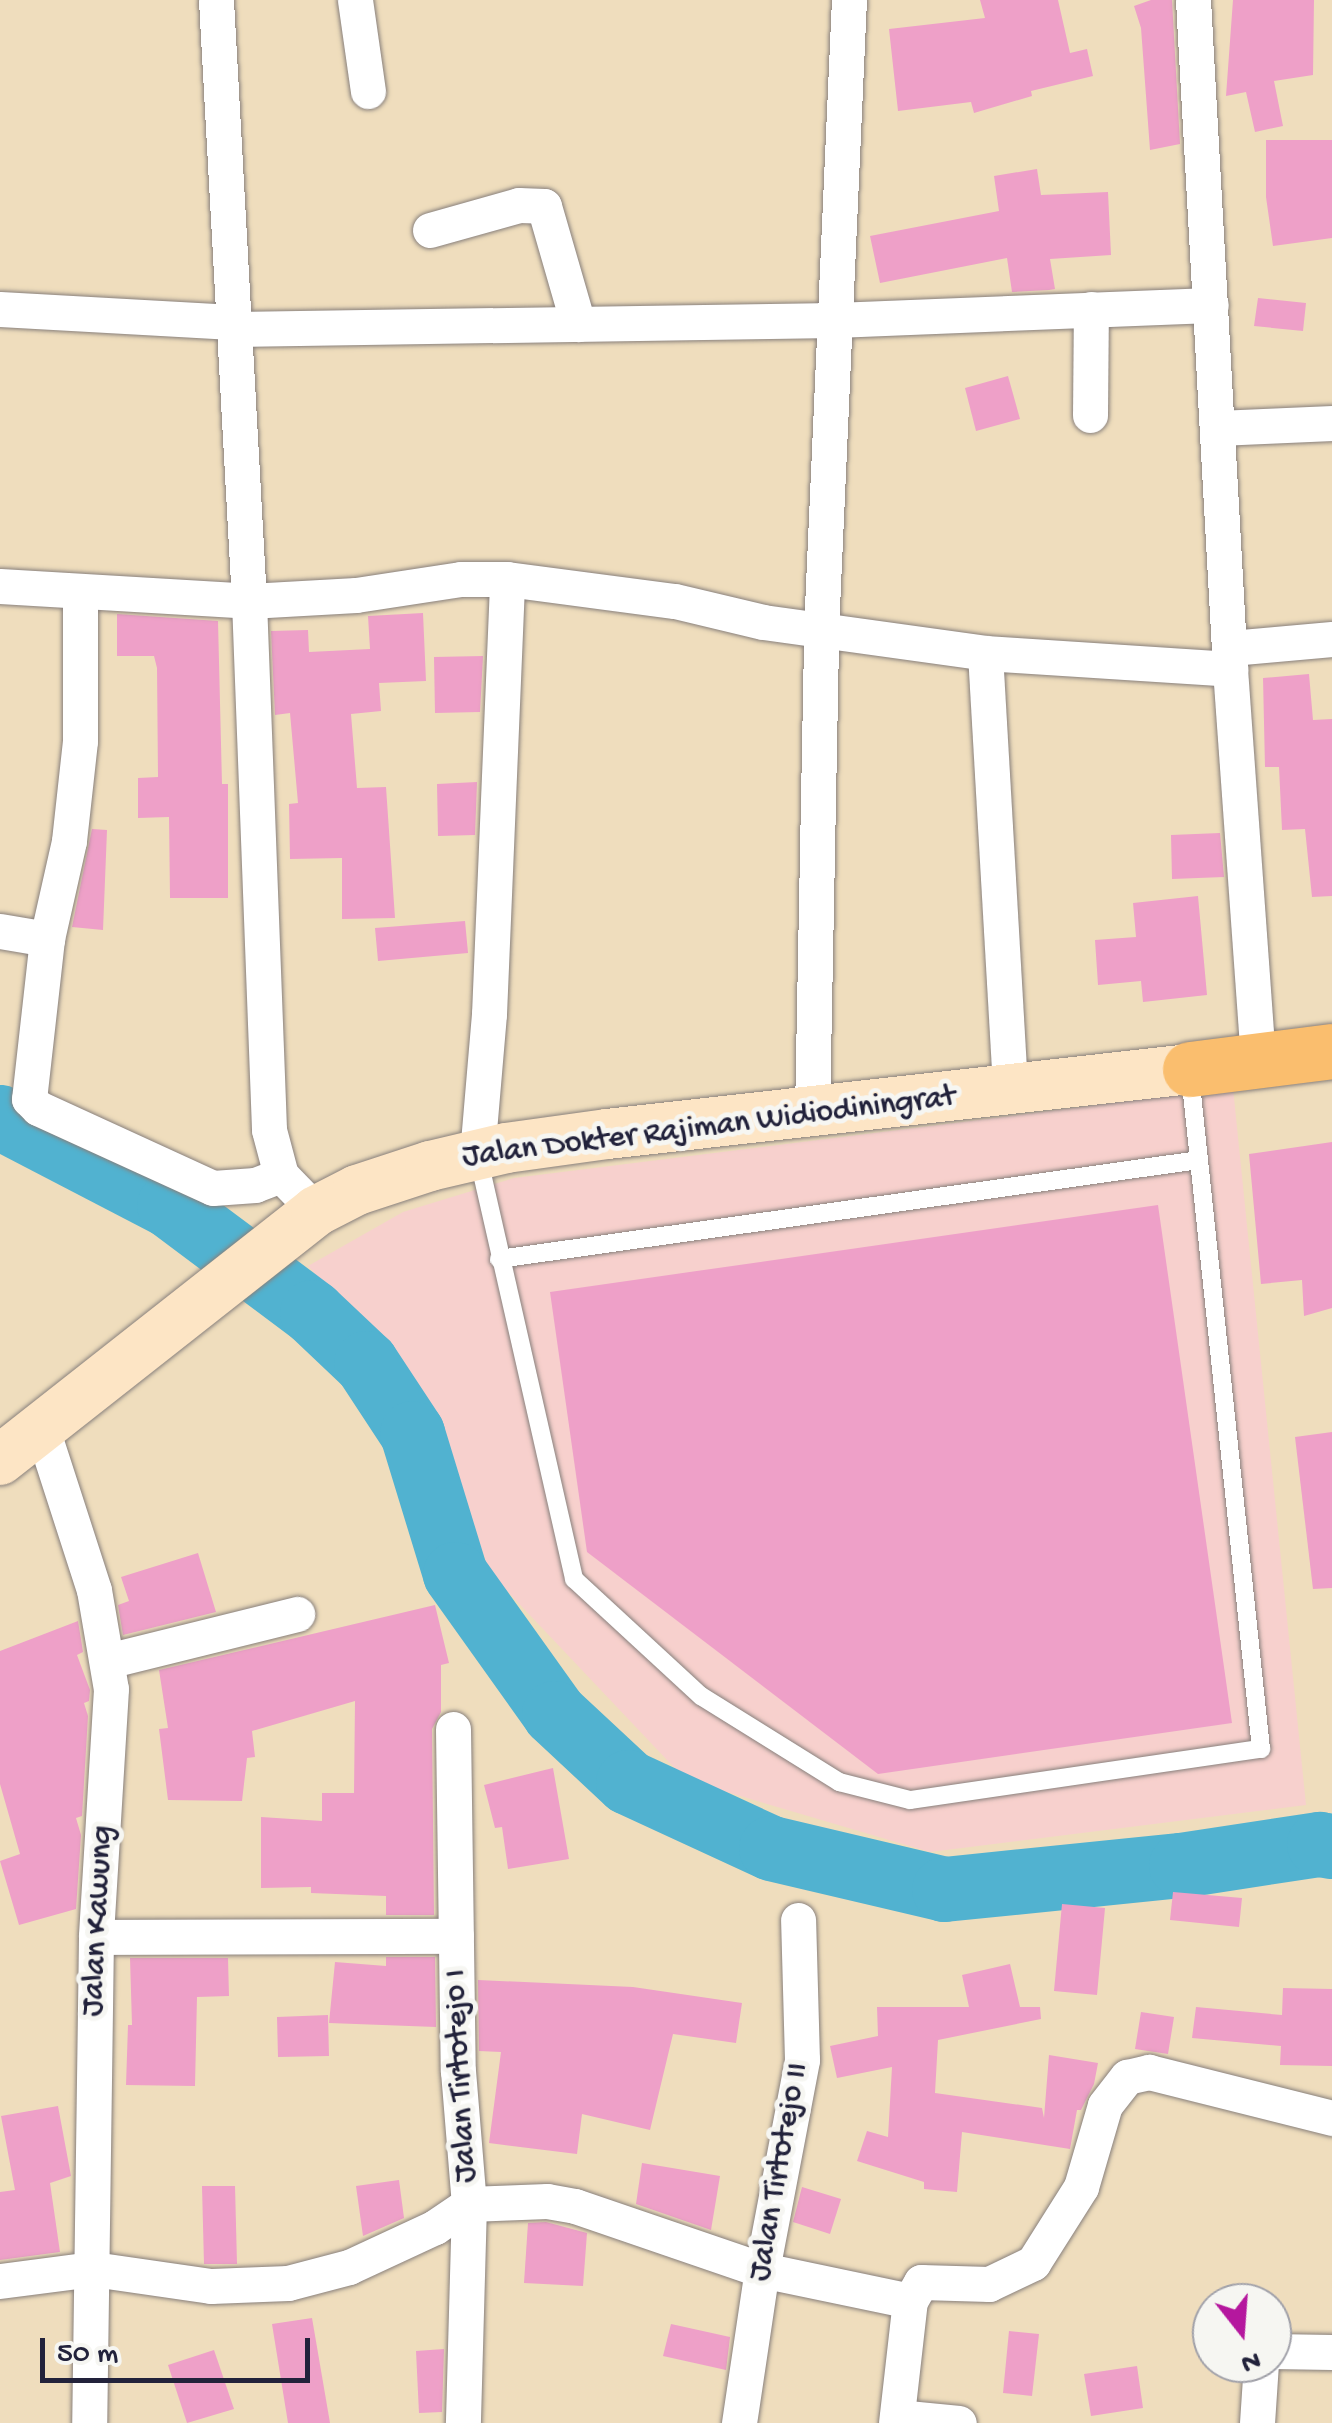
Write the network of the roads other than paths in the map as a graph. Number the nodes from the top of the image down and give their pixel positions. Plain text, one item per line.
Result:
1 (216, 0) edge
2 (355, 0) edge
3 (849, 0) edge
4 (1193, 0) edge
5 (368, 92) dead end
6 (430, 230) dead end
7 (1211, 305) junction
8 (0, 309) edge
9 (1092, 309) junction
10 (836, 320) junction
11 (578, 324) junction
12 (234, 325) junction
13 (1090, 415) dead end
14 (1332, 422) edge
15 (1218, 428) junction
16 (506, 579) junction
17 (0, 586) edge
18 (80, 592) junction
19 (249, 601) junction
20 (821, 630) junction
21 (1332, 640) edge
22 (985, 653) junction
23 (1230, 659) junction
24 (0, 931) edge
25 (47, 938) junction
26 (1332, 1051) edge
27 (1258, 1060) junction
28 (1190, 1070) junction
29 (1010, 1090) junction
30 (812, 1112) junction
31 (478, 1154) junction
32 (1200, 1160) junction
33 (280, 1175) junction
34 (302, 1221) junction
35 (500, 1259) junction
36 (42, 1429) junction
37 (0, 1460) edge
38 (297, 1614) dead end
39 (107, 1660) junction
40 (453, 1728) dead end
41 (798, 1920) dead end
42 (456, 1936) junction
43 (96, 1937) junction
44 (1332, 2118) edge
45 (469, 2204) junction
46 (93, 2270) junction
47 (762, 2270) junction
48 (0, 2282) edge
49 (910, 2301) junction
50 (1292, 2351) edge
51 (1332, 2352) edge
52 (1260, 2383) edge
53 (896, 2420) edge
54 (89, 2423) edge
55 (463, 2423) edge
56 (740, 2423) edge
57 (959, 2423) edge
58 (1258, 2423) edge

1 - 12 street
2 - 5 street
3 - 10 street
4 - 7 street
6 - 11 street
7 - 9 street
7 - 15 street
8 - 12 street
9 - 10 street
9 - 13 street
10 - 11 street
10 - 20 street
11 - 12 street
12 - 19 street
14 - 15 street
15 - 23 street
16 - 19 street
16 - 20 street
16 - 31 street
17 - 18 street
18 - 19 street
18 - 25 street
19 - 33 street
20 - 22 street
20 - 30 street
21 - 23 street
22 - 23 street
22 - 29 street
23 - 27 street
24 - 25 street
25 - 33 street
26 - 27 main road, Jalan Dokter Rajiman Widiodiningrat
27 - 28 main road, Jalan Dokter Rajiman Widiodiningrat
28 - 29 main road, Jalan Dokter Rajiman Widiodiningrat
28 - 32 lane
29 - 30 main road, Jalan Dokter Rajiman Widiodiningrat
30 - 31 main road, Jalan Dokter Rajiman Widiodiningrat
31 - 34 main road, Jalan Dokter Rajiman Widiodiningrat
31 - 35 lane
32 - 35 lane
32 - 35 lane
33 - 34 street
34 - 36 main road, Jalan Dokter Rajiman Widiodiningrat
36 - 37 main road, Jalan Dokter Rajiman Widiodiningrat
36 - 39 street, Jalan Kawung
38 - 39 street
39 - 43 street, Jalan Kawung
40 - 42 street, Jalan Tirtotejo I
41 - 47 street, Jalan Tirtotejo II
42 - 43 street
42 - 45 street, Jalan Tirtotejo I
43 - 46 street, Jalan Kawung
44 - 49 street
45 - 46 street
45 - 47 street
45 - 55 street, Jalan Tirtotejo I
46 - 48 street
46 - 54 street, Jalan Kawung
47 - 49 street
47 - 56 street, Jalan Tirtotejo II
49 - 53 street
50 - 51 street
52 - 58 street
53 - 57 street

